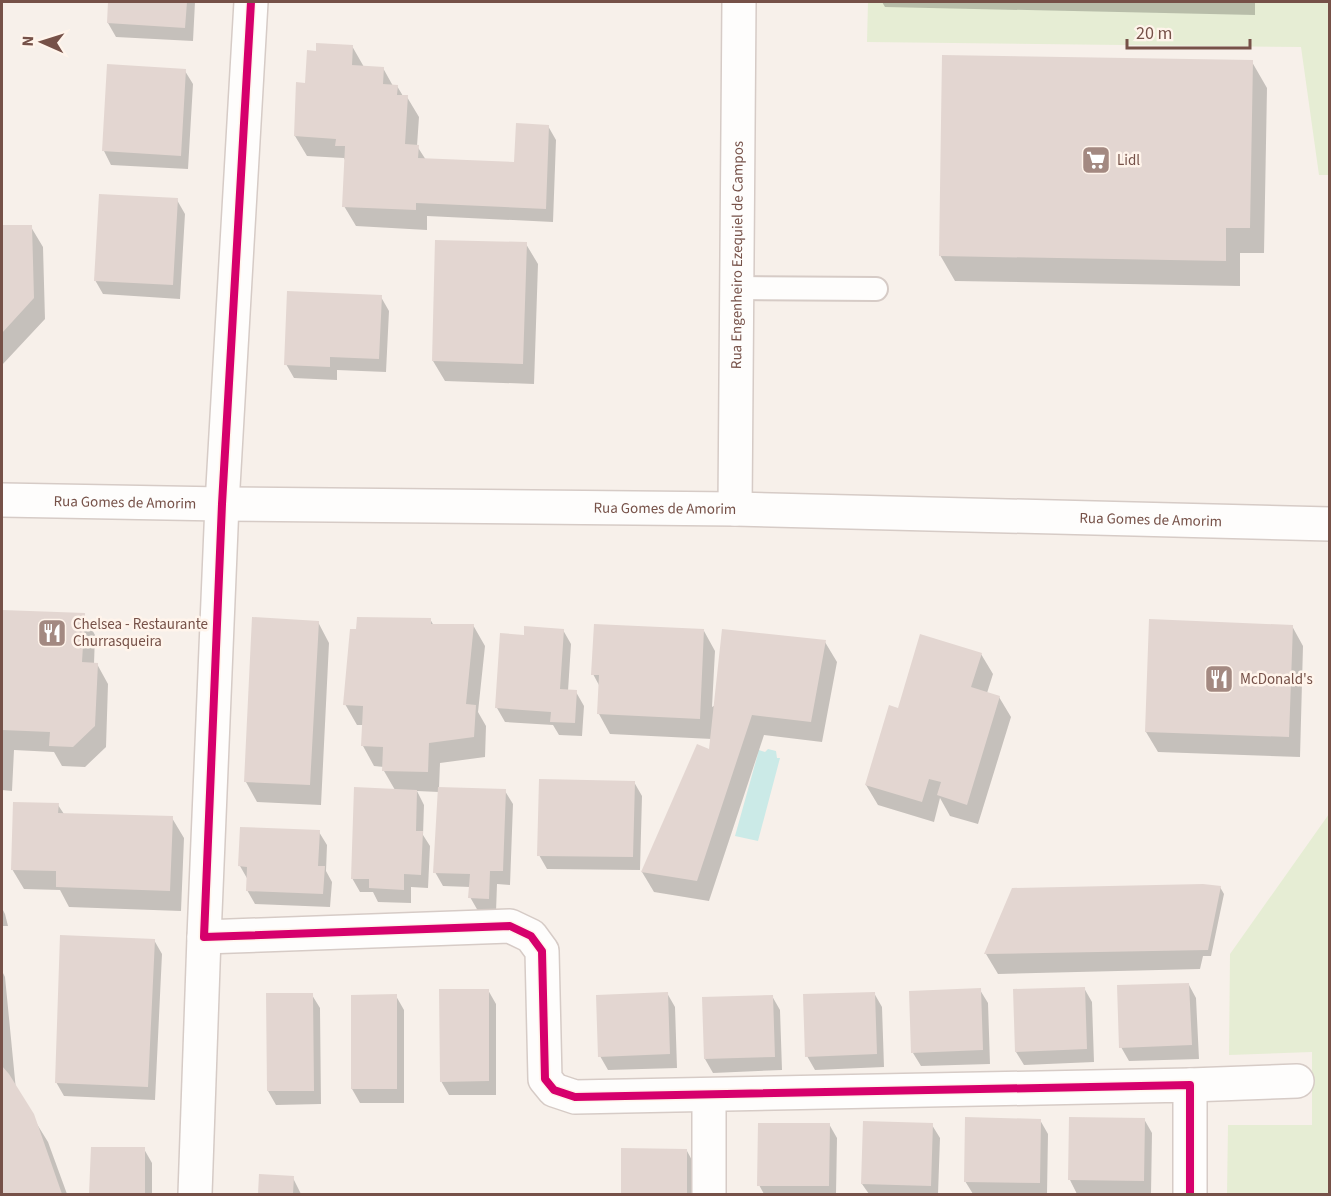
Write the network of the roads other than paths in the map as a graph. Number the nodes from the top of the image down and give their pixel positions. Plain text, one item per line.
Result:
1 (251, 2) edge
2 (739, 2) edge
3 (737, 288) junction
4 (876, 289) dead end
5 (2, 500) edge
6 (222, 504) junction
7 (735, 509) junction
8 (1329, 524) edge
9 (204, 937) junction
10 (1297, 1081) dead end
11 (1190, 1085) junction
12 (709, 1096) junction
13 (195, 1194) edge
14 (709, 1194) edge
15 (1190, 1194) edge

1 - 6 street
2 - 3 street, Rua Engenheiro Ezequiel de Campos
3 - 4 lane
3 - 7 street, Rua Engenheiro Ezequiel de Campos
5 - 6 street, Rua Gomes de Amorim
6 - 7 street, Rua Gomes de Amorim
6 - 9 street
7 - 8 street, Rua Gomes de Amorim
9 - 12 street
9 - 13 street
10 - 11 street
11 - 12 street
11 - 15 street
12 - 14 street

